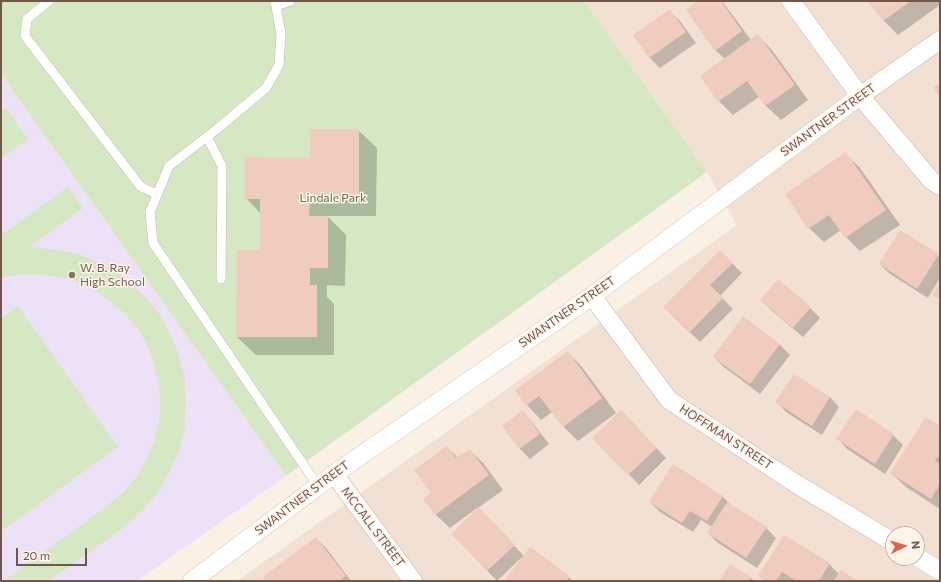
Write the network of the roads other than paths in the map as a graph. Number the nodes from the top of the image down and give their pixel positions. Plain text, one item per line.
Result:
1 (49, 1) edge
2 (290, 1) edge
3 (791, 1) edge
4 (275, 3) edge
5 (940, 40) edge
6 (860, 96) junction
7 (207, 137) junction
8 (940, 186) edge
9 (157, 194) junction
10 (221, 279) dead end
11 (592, 296) junction
12 (334, 474) junction
13 (318, 486) junction
14 (885, 537) edge
15 (925, 562) edge
16 (940, 571) edge
17 (192, 581) edge
18 (413, 581) edge

1 - 9 lane
2 - 4 lane
3 - 6 street
4 - 7 lane
5 - 6 street, SWANTNER STREET
6 - 8 street
6 - 11 street, SWANTNER STREET
7 - 9 lane
7 - 10 lane
9 - 13 lane
11 - 12 street, SWANTNER STREET
11 - 14 street, HOFFMAN STREET
12 - 13 street, SWANTNER STREET
12 - 18 street, MCCALL STREET
13 - 17 street, SWANTNER STREET
15 - 16 street

